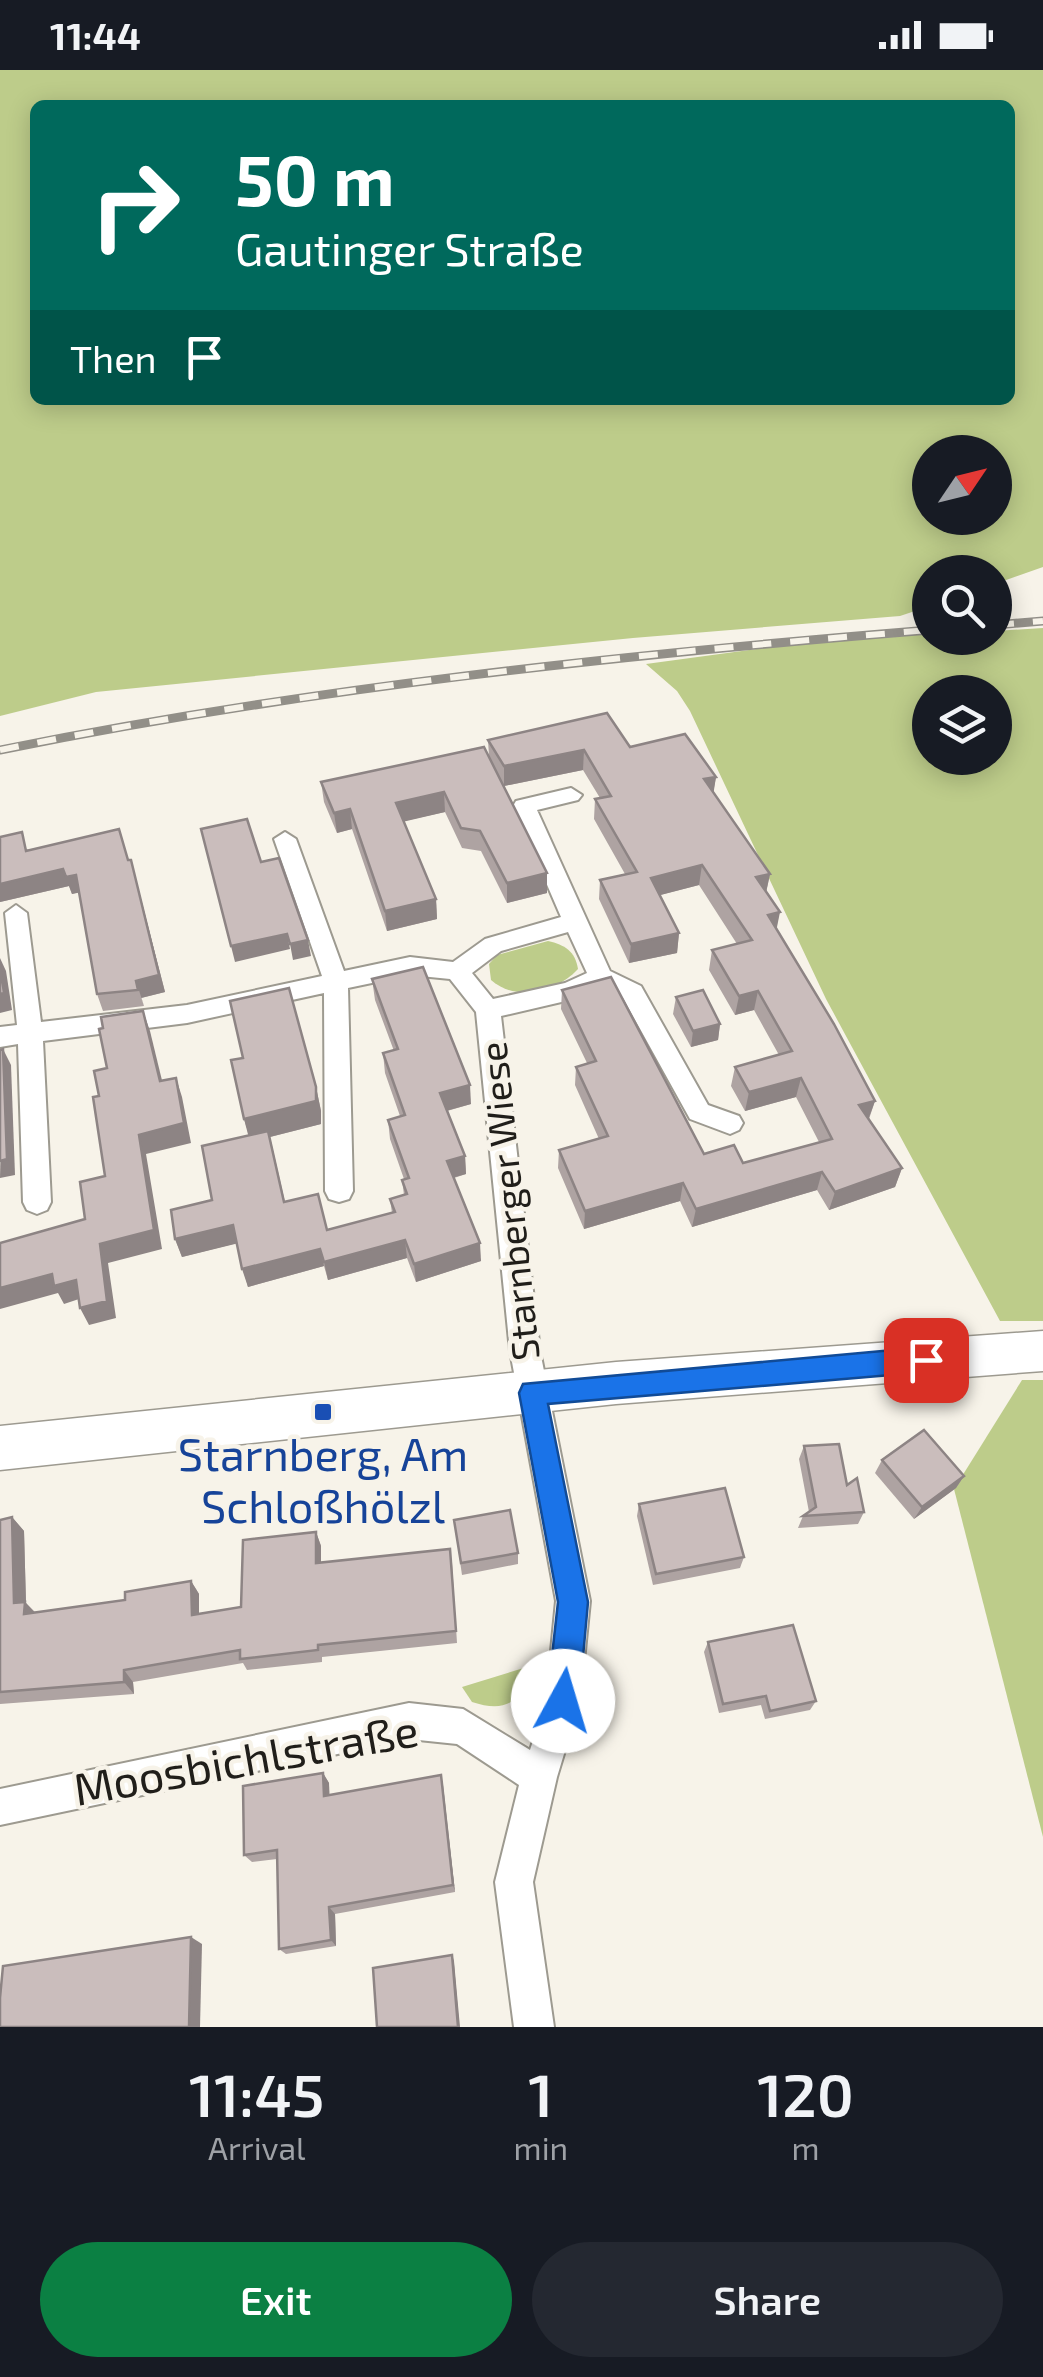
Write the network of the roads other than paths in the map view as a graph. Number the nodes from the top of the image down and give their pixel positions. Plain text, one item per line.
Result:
1 (571, 796) dead end
2 (285, 838) dead end
3 (16, 913) dead end
4 (575, 922) junction
5 (457, 971) junction
6 (601, 977) junction
7 (336, 982) junction
8 (488, 1010) junction
9 (30, 1033) junction
10 (0, 1037) edge
11 (730, 1123) dead end
12 (339, 1191) dead end
13 (37, 1202) dead end
14 (1043, 1350) edge
15 (532, 1393) junction
16 (0, 1448) edge
17 (539, 1777) junction
18 (0, 1807) edge
19 (534, 2027) edge

1 - 4 street
2 - 7 street
3 - 9 street
4 - 5 street
4 - 6 street
5 - 7 street
5 - 8 street, Starnberger Wiese
6 - 8 street, Starnberger Wiese
6 - 11 street
7 - 9 street
7 - 12 street
8 - 15 street, Starnberger Wiese
9 - 10 street
9 - 13 street
14 - 15 main road
15 - 16 main road
15 - 17 street, Starnberger Wiese
17 - 18 street, Moosbichlstraße
17 - 19 street, Starnberger Wiese

